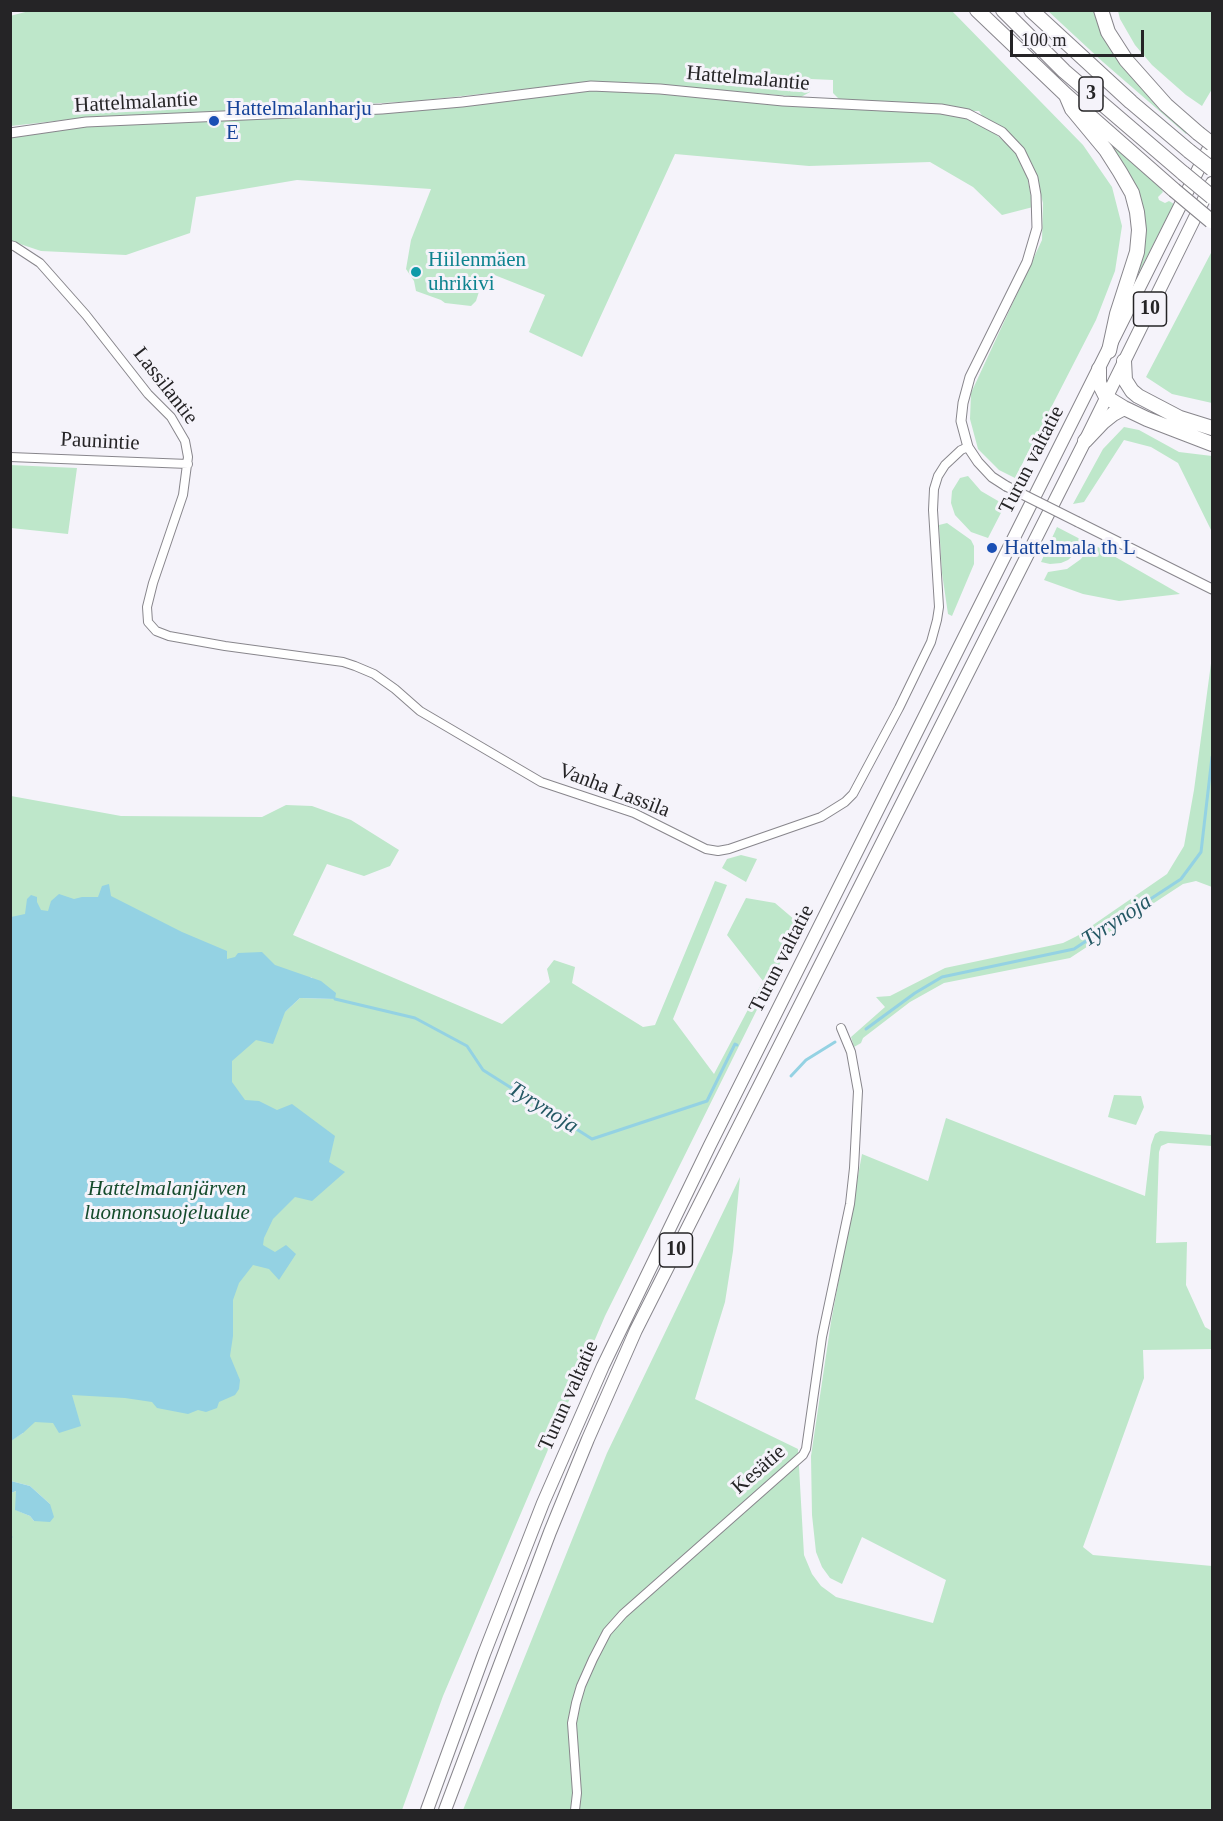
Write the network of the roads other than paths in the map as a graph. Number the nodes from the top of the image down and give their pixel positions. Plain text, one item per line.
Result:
1 (977, 10) edge
2 (1003, 10) edge
3 (1031, 10) edge
4 (1101, 10) edge
5 (1066, 95) junction
6 (10, 133) edge
7 (1212, 143) edge
8 (1212, 169) edge
9 (1212, 183) edge
10 (1212, 197) edge
11 (1211, 221) edge
12 (10, 245) edge
13 (1109, 351) junction
14 (1124, 361) junction
15 (1099, 369) junction
16 (1106, 397) junction
17 (1124, 408) junction
18 (1212, 428) edge
19 (1085, 441) junction
20 (1212, 444) edge
21 (968, 447) junction
22 (10, 457) edge
23 (188, 464) junction
24 (1212, 589) edge
25 (148, 622) joint
26 (841, 1028) dead end
27 (438, 1779) junction
28 (421, 1810) edge
29 (427, 1810) edge
30 (445, 1810) edge
31 (575, 1810) edge

1 - 5 highway
2 - 10 highway, 3, bridge
3 - 8 highway, 3, bridge
4 - 7 highway, bridge
5 - 11 highway, bridge
5 - 13 highway
6 - 21 street, Hattelmalantie
7 - 13 highway, Turun valtatie / 10
9 - 14 highway, Turun valtatie / 10
12 - 23 street, Lassilantie
13 - 15 highway, Turun valtatie / 10
14 - 16 highway, Turun valtatie / 10
14 - 18 highway
15 - 16 highway
15 - 27 highway, Turun valtatie / 10
16 - 17 highway
16 - 19 highway, Turun valtatie / 10
17 - 19 highway
17 - 20 highway
19 - 30 highway, Turun valtatie / 10
21 - 24 street, Hattelmalantie, bridge
21 - 25 street, Vanha Lassila
22 - 23 street, Paunintie
23 - 25 street, Lassilantie
26 - 31 street, Kesätie
27 - 28 highway
27 - 29 highway, Turun valtatie / 10

